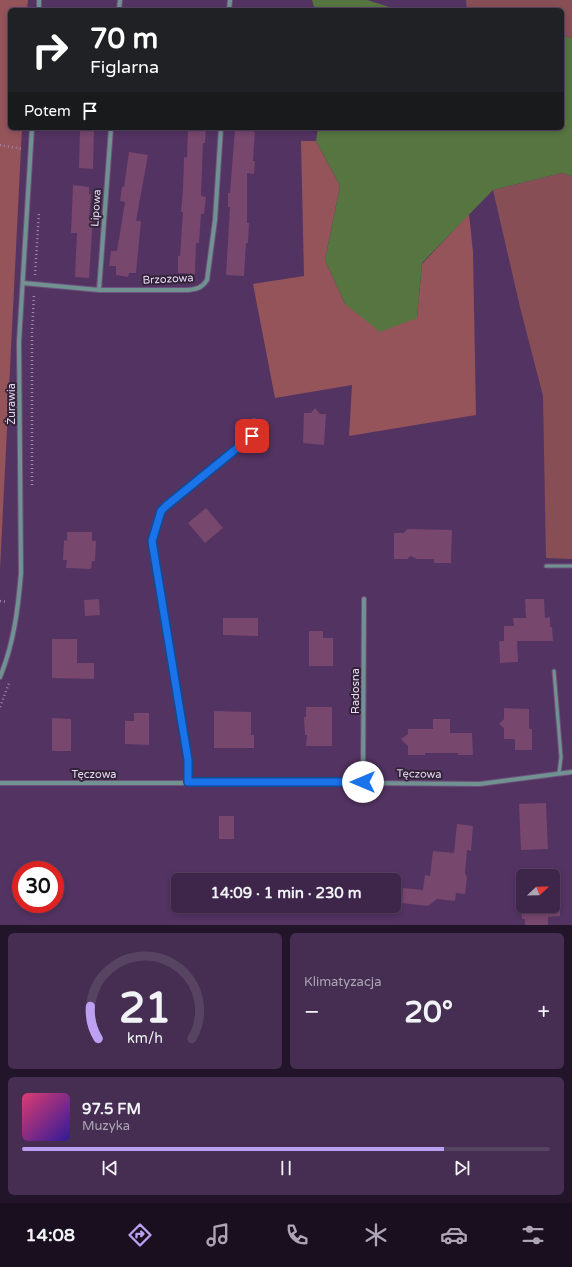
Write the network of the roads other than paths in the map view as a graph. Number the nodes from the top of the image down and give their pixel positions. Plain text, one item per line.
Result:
1 (32, 130) edge
2 (111, 130) edge
3 (221, 130) edge
4 (23, 283) junction
5 (99, 290) junction
6 (254, 421) dead end
7 (546, 566) dead end
8 (572, 566) edge
9 (364, 599) dead end
10 (554, 671) dead end
11 (0, 677) edge
12 (572, 772) edge
13 (559, 773) junction
14 (188, 782) junction
15 (363, 782) junction
16 (0, 783) edge

1 - 4 street, Żurawia
2 - 5 street, Lipowa
3 - 5 street, Brzozowa
4 - 5 street, Brzozowa
4 - 11 street, Żurawia
6 - 14 street
7 - 8 lane
9 - 15 street, Radosna
10 - 13 lane
12 - 13 street, Tęczowa
13 - 15 street, Tęczowa
14 - 15 street, Tęczowa
14 - 16 street, Tęczowa

